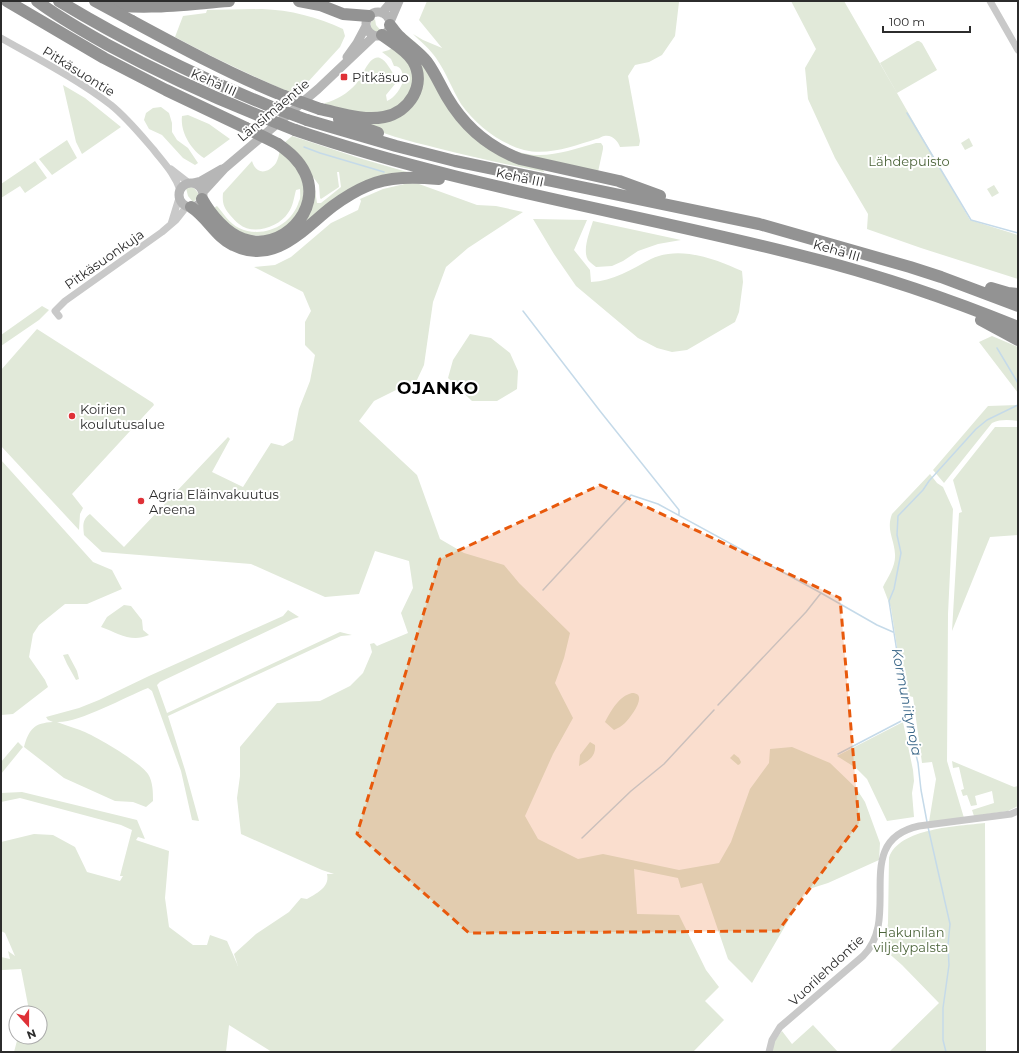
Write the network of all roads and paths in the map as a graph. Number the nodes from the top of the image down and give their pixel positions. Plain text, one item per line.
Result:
1 (2, 1) edge
2 (8, 1) edge
3 (37, 1) edge
4 (59, 1) edge
5 (94, 1) edge
6 (229, 1) edge
7 (299, 1) edge
8 (392, 1) edge
9 (399, 1) edge
10 (990, 1) edge
11 (28, 6) edge
12 (48, 9) junction
13 (382, 13) junction
14 (368, 21) junction
15 (390, 24) junction
16 (378, 36) junction
17 (1, 38) edge
18 (1018, 50) edge
19 (336, 71) junction
20 (320, 109) junction
21 (483, 166) junction
22 (169, 168) junction
23 (225, 168) junction
24 (476, 181) junction
25 (191, 183) junction
26 (179, 194) junction
27 (202, 196) junction
28 (189, 206) junction
29 (171, 224) junction
30 (759, 224) junction
31 (941, 277) junction
32 (925, 292) junction
33 (1018, 294) edge
34 (1018, 306) edge
35 (58, 316) dead end
36 (1018, 327) edge
37 (1018, 340) edge
38 (1018, 811) edge
39 (769, 1052) edge

1 - 11 highway
2 - 11 highway
3 - 12 highway, Kehä III
4 - 21 highway, Kehä III, bridge
5 - 6 highway
5 - 20 highway, bridge
7 - 14 highway
8 - 13 main road
9 - 15 main road
10 - 18 street
11 - 12 highway
11 - 27 highway, bridge
12 - 24 highway, Kehä III, bridge
13 - 14 main road
13 - 15 main road
14 - 16 main road
14 - 19 main road, Länsimäentie
15 - 16 main road
15 - 30 highway
16 - 19 main road, Länsimäentie
16 - 20 highway
17 - 22 street, Pitkäsuontie
19 - 23 main road, Länsimäentie
20 - 21 highway
21 - 30 highway, Kehä III
22 - 25 street, Pitkäsuontie
22 - 26 street, Pitkäsuontie
23 - 25 main road, Länsimäentie
23 - 27 main road, Länsimäentie
24 - 28 highway
24 - 32 highway, Kehä III
25 - 26 main road
25 - 27 main road
26 - 28 main road
26 - 29 street
27 - 28 main road
28 - 29 street, Pitkäsuonkuja
29 - 35 street, Pitkäsuonkuja
30 - 31 highway, Kehä III
31 - 33 highway
31 - 34 highway, Kehä III
32 - 36 highway, Kehä III
32 - 37 highway
38 - 39 street, Vuorilehdontie

